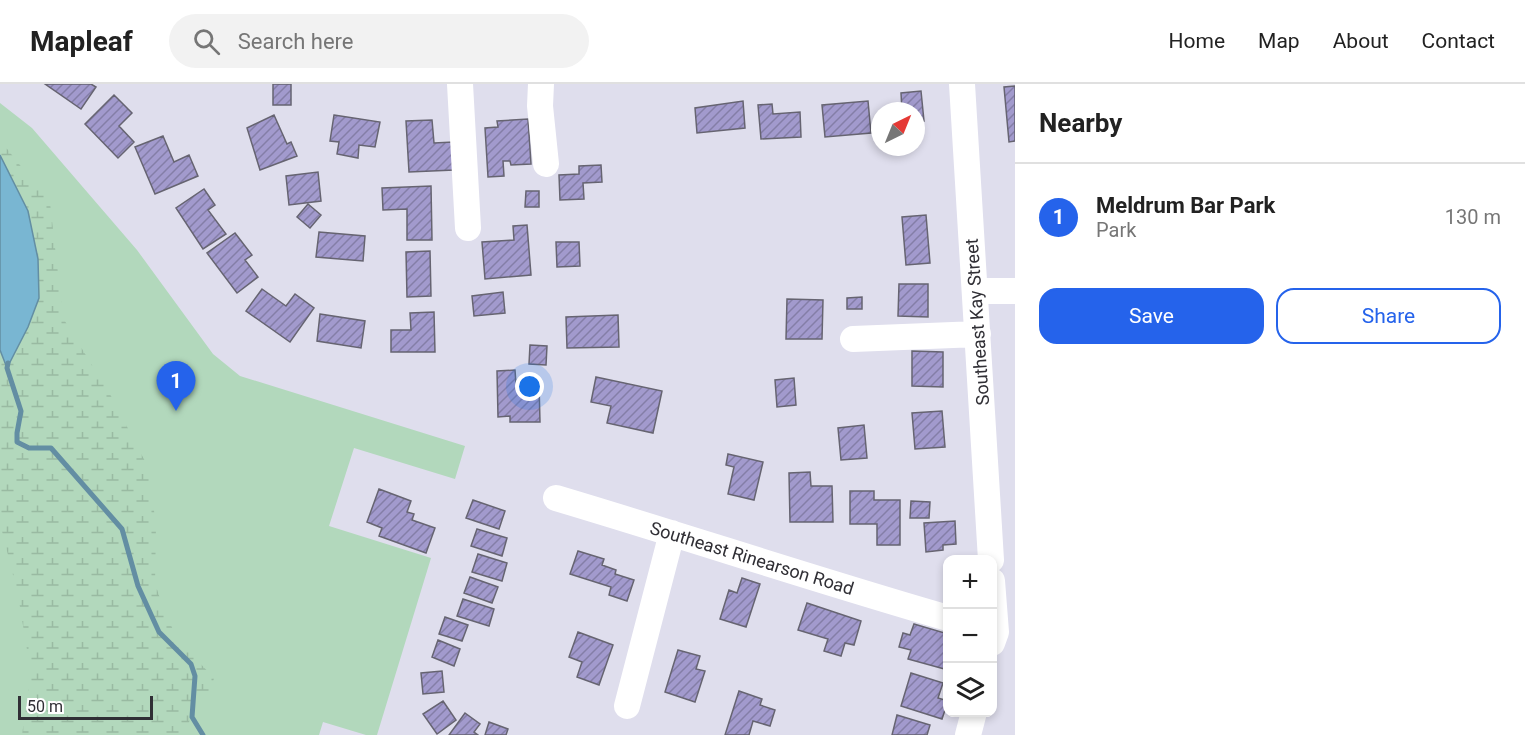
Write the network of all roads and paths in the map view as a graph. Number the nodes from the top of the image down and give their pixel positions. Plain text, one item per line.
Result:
1 (460, 84) edge
2 (541, 84) edge
3 (962, 84) edge
4 (546, 164) dead end
5 (468, 228) dead end
6 (975, 291) junction
7 (1015, 291) edge
8 (978, 334) junction
9 (853, 339) dead end
10 (556, 498) dead end
11 (672, 533) junction
12 (991, 555) edge
13 (996, 609) edge
14 (943, 617) edge
15 (999, 636) edge
16 (627, 706) dead end
17 (973, 717) edge
18 (968, 735) edge

1 - 5 street
2 - 4 street
3 - 6 street, Southeast Kay Street
6 - 7 street
6 - 8 street, Southeast Kay Street
8 - 9 street
8 - 12 street, Southeast Kay Street
10 - 11 street, Southeast Rinearson Road
11 - 14 street, Southeast Rinearson Road
11 - 16 street
13 - 15 street
17 - 18 street

